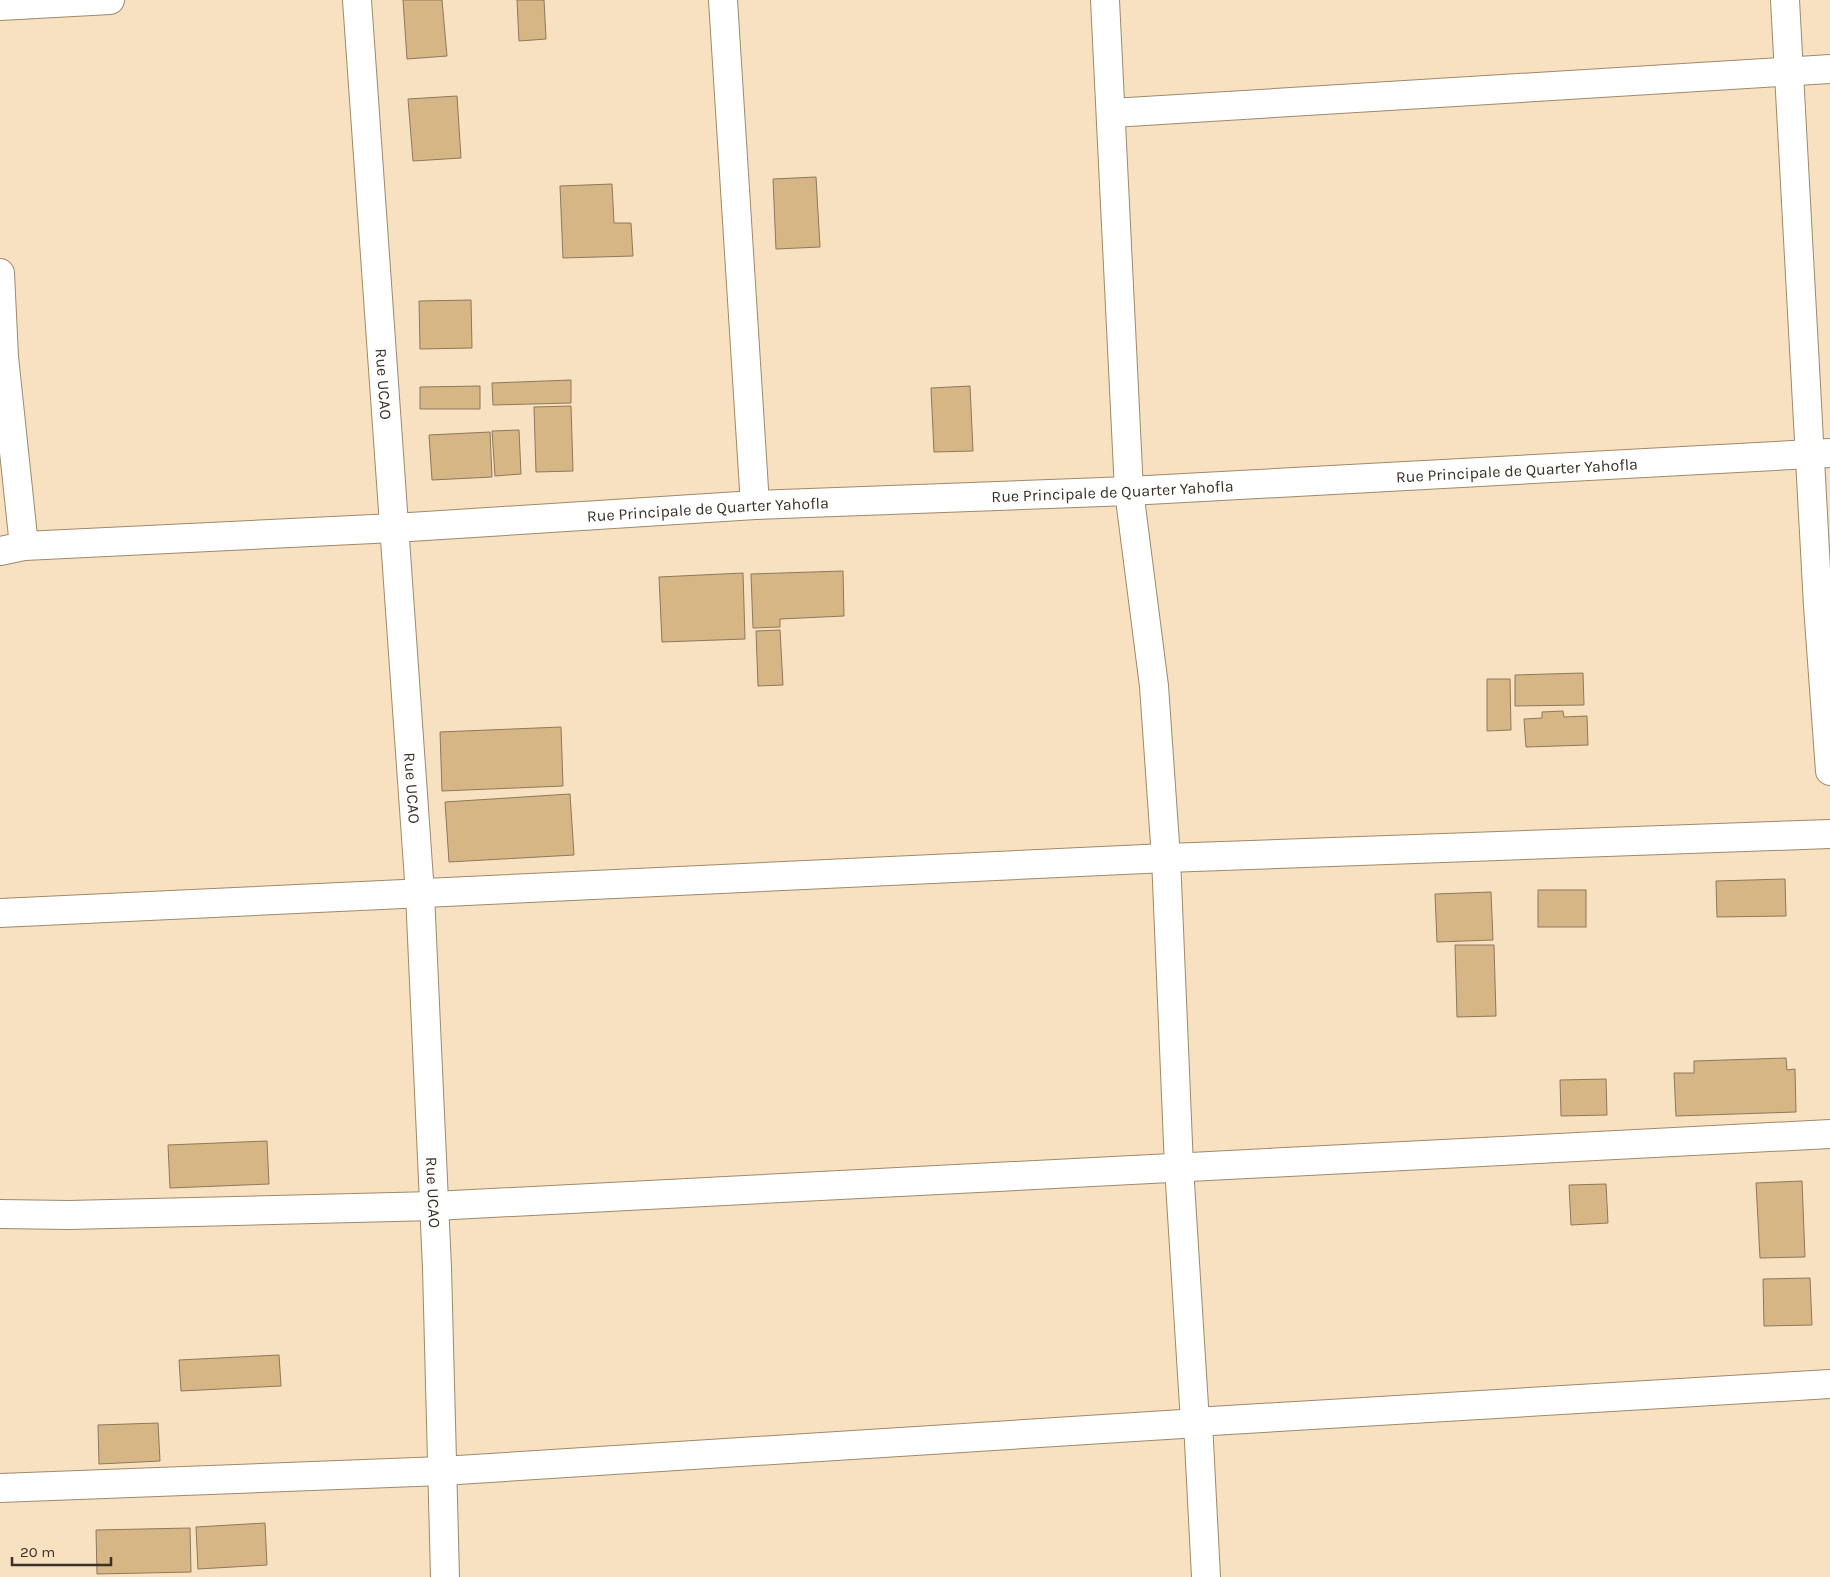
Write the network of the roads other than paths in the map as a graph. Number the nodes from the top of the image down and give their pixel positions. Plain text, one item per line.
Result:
1 (110, 0) edge
2 (357, 0) edge
3 (723, 0) edge
4 (1105, 0) edge
5 (1785, 0) edge
6 (0, 6) edge
7 (1830, 69) edge
8 (1790, 71) junction
9 (1112, 113) junction
10 (0, 273) edge
11 (1820, 453) edge
12 (1129, 491) junction
13 (755, 505) junction
14 (394, 528) junction
15 (12, 549) edge
16 (1830, 771) edge
17 (1830, 834) edge
18 (1166, 858) junction
19 (420, 894) junction
20 (0, 913) edge
21 (1830, 1134) edge
22 (1179, 1167) junction
23 (434, 1206) junction
24 (0, 1214) edge
25 (1830, 1384) edge
26 (1197, 1422) junction
27 (442, 1471) junction
28 (0, 1488) edge
29 (445, 1577) edge
30 (1206, 1577) edge

1 - 6 street
2 - 14 street, Rue UCAO
3 - 13 street
4 - 9 street
5 - 8 street
7 - 8 street
8 - 9 street
8 - 11 street
9 - 12 street
10 - 15 street
11 - 12 street, Rue Principale de Quarter Yahofla
11 - 16 street
12 - 13 street, Rue Principale de Quarter Yahofla
12 - 18 street
13 - 14 street, Rue Principale de Quarter Yahofla
14 - 15 street, Rue Principale de Quarter Yahofla
14 - 19 street, Rue UCAO
17 - 18 street
18 - 19 street
18 - 22 street
19 - 20 street
19 - 23 street, Rue UCAO
21 - 22 street
22 - 23 street
22 - 26 street
23 - 24 street
23 - 27 street, Rue UCAO
25 - 26 street
26 - 27 street
26 - 30 street
27 - 28 street
27 - 29 street, Rue UCAO

